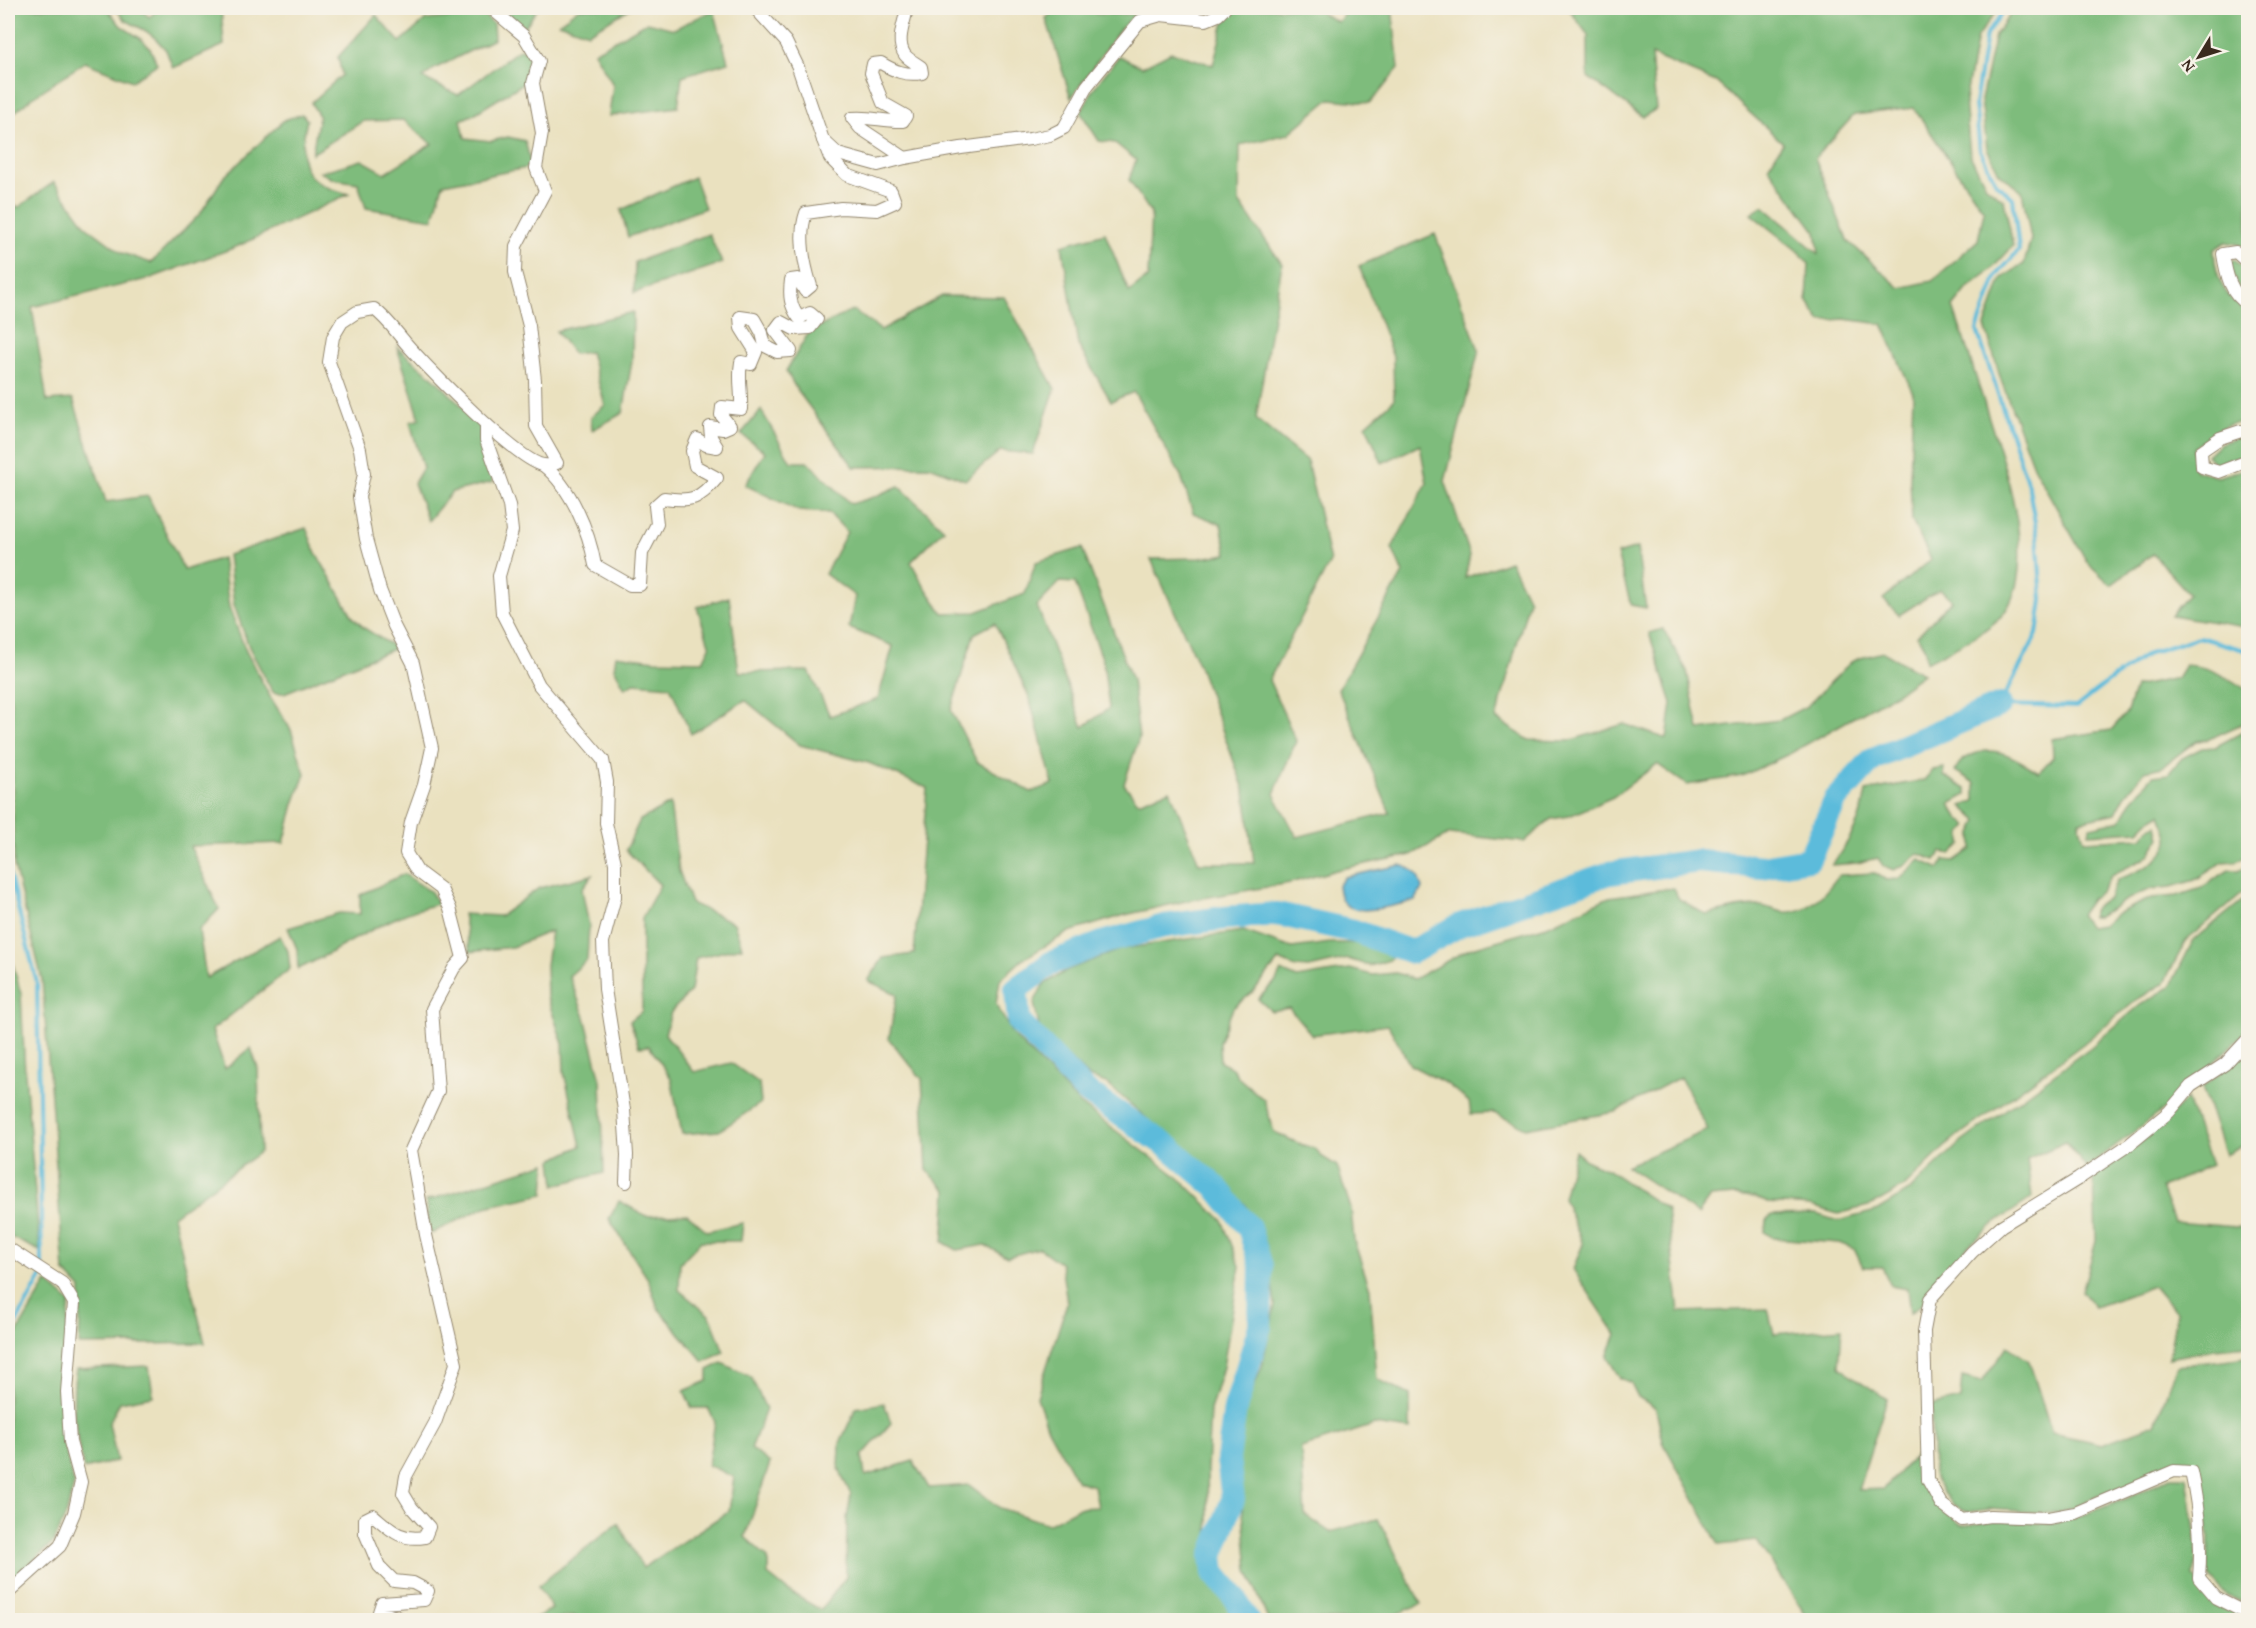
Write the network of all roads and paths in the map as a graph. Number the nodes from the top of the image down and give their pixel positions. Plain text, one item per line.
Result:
1 (491, 8) edge
2 (755, 8) edge
3 (907, 8) edge
4 (1225, 8) edge
5 (823, 140) junction
6 (905, 158) junction
7 (2248, 263) edge
8 (2248, 304) edge
9 (486, 424) junction
10 (2248, 434) edge
11 (2248, 461) edge
12 (543, 465) junction
13 (2248, 1039) edge
14 (626, 1182) dead end
15 (8, 1248) edge
16 (8, 1593) edge
17 (2248, 1614) edge
18 (406, 1620) edge

1 - 12 street
2 - 5 street
3 - 6 street
4 - 6 street
5 - 6 street
5 - 12 street
7 - 8 street
9 - 12 street
9 - 14 street
9 - 18 street
10 - 11 street
13 - 17 street
15 - 16 street

